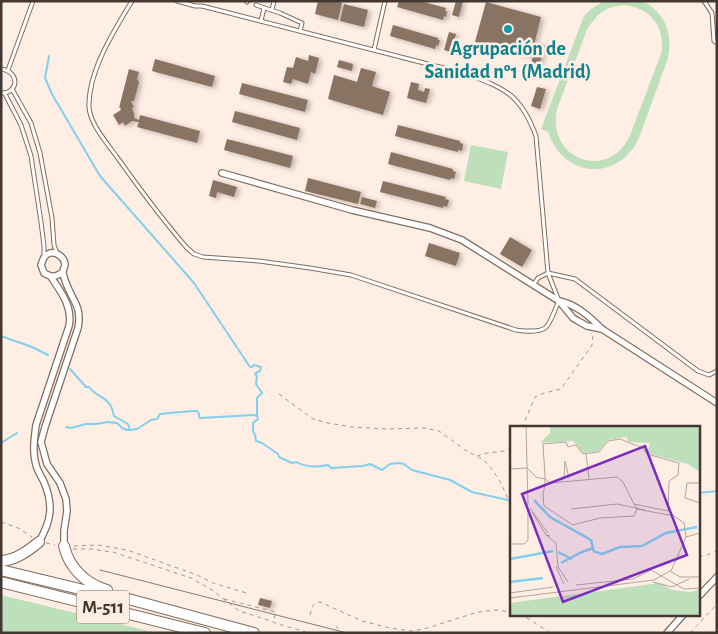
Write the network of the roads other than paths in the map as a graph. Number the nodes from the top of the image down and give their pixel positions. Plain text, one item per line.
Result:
1 (33, 1) edge
2 (132, 1) edge
3 (177, 1) edge
4 (274, 1) edge
5 (385, 1) edge
6 (704, 1) edge
7 (256, 6) dead end
8 (264, 8) junction
9 (272, 10) junction
10 (260, 21) junction
11 (300, 31) junction
12 (717, 43) edge
13 (374, 50) junction
14 (1, 69) edge
15 (8, 70) junction
16 (12, 90) junction
17 (3, 94) edge
18 (222, 173) dead end
19 (57, 254) junction
20 (44, 257) junction
21 (63, 272) junction
22 (548, 273) junction
23 (51, 277) junction
24 (534, 284) junction
25 (559, 301) junction
26 (71, 318) junction
27 (80, 318) junction
28 (602, 328) junction
29 (717, 371) edge
30 (717, 403) edge
31 (39, 542) joint
32 (65, 548) joint
33 (1, 561) edge
34 (1, 570) edge
35 (717, 576) edge
36 (1, 582) edge
37 (700, 595) edge
38 (121, 598) junction
39 (682, 616) edge
40 (206, 633) edge
41 (254, 633) edge
42 (667, 633) edge

1 - 15 lane
2 - 25 lane
3 - 10 lane
4 - 9 lane
5 - 13 lane
6 - 12 lane
7 - 8 lane
8 - 9 lane
8 - 10 lane
9 - 11 lane
10 - 11 lane
11 - 13 lane
13 - 22 lane
14 - 15 lane
15 - 16 lane
16 - 17 lane
16 - 19 lane
17 - 20 lane
18 - 24 street
19 - 20 street
19 - 21 street
20 - 23 street
21 - 23 street
21 - 27 street
22 - 24 lane
22 - 25 lane
22 - 29 lane
23 - 26 street
24 - 25 street
25 - 28 street
25 - 28 street
26 - 27 street
26 - 31 street
27 - 32 street
28 - 30 street
31 - 33 highway
32 - 38 highway
34 - 38 highway, M-511
35 - 37 street
36 - 40 highway, M-511
38 - 41 highway, M-511
39 - 42 street

